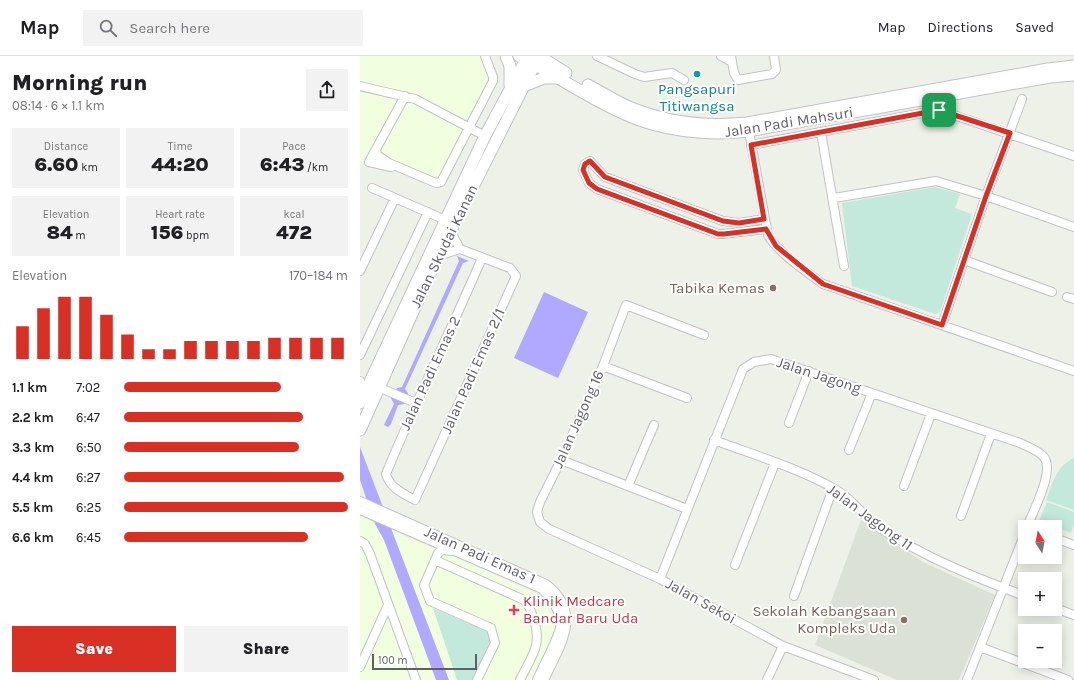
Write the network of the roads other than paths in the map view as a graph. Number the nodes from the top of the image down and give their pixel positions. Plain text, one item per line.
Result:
1 (485, 56) edge
2 (506, 56) edge
3 (597, 56) edge
4 (721, 56) edge
5 (774, 56) edge
6 (531, 58) edge
7 (731, 59) edge
8 (1074, 66) edge
9 (1074, 75) edge
10 (563, 79) junction
11 (684, 80) dead end
12 (360, 86) edge
13 (524, 86) junction
14 (510, 88) junction
15 (405, 96) junction
16 (1022, 99) dead end
17 (748, 127) junction
18 (470, 128) junction
19 (821, 132) junction
20 (1010, 133) junction
21 (485, 136) junction
22 (751, 145) junction
23 (376, 149) junction
24 (1074, 154) edge
25 (406, 171) junction
26 (372, 188) dead end
27 (986, 196) junction
28 (395, 198) junction
29 (834, 198) junction
30 (428, 212) junction
31 (764, 219) junction
32 (723, 221) junction
33 (450, 225) junction
34 (1074, 228) edge
35 (766, 229) junction
36 (718, 234) junction
37 (460, 249) junction
38 (438, 256) junction
39 (482, 258) junction
40 (964, 260) junction
41 (844, 266) dead end
42 (360, 271) edge
43 (1052, 292) dead end
44 (942, 325) junction
45 (704, 335) dead end
46 (360, 355) edge
47 (603, 366) junction
48 (809, 371) junction
49 (1074, 371) edge
50 (362, 386) edge
51 (378, 387) junction
52 (872, 393) junction
53 (687, 398) dead end
54 (360, 403) edge
55 (416, 403) junction
56 (931, 414) junction
57 (790, 423) dead end
58 (654, 424) dead end
59 (360, 430) edge
60 (991, 434) junction
61 (714, 440) junction
62 (848, 450) dead end
63 (561, 460) junction
64 (775, 463) junction
65 (628, 486) junction
66 (904, 486) dead end
67 (393, 488) joint
68 (833, 488) junction
69 (362, 506) edge
70 (687, 509) junction
71 (962, 516) dead end
72 (395, 520) junction
73 (1030, 520) edge
74 (549, 529) joint
75 (429, 539) junction
76 (360, 541) edge
77 (1062, 541) edge
78 (1074, 545) edge
79 (1018, 550) edge
80 (456, 551) junction
81 (437, 556) junction
82 (735, 565) dead end
83 (660, 579) junction
84 (1003, 588) junction
85 (1018, 593) edge
86 (794, 596) dead end
87 (388, 606) junction
88 (1062, 611) edge
89 (1074, 615) edge
90 (783, 646) junction
91 (980, 647) junction
92 (360, 667) edge
93 (416, 680) edge
94 (477, 680) edge
95 (520, 680) edge
96 (537, 680) edge
97 (544, 680) edge
98 (767, 680) edge
99 (874, 680) edge
100 (967, 680) edge
101 (1068, 680) edge

1 - 18 street
2 - 14 main road
3 - 11 street
4 - 7 street
5 - 7 street
6 - 10 main road, Jalan Padi Mahsuri
6 - 13 main road, Jalan Skudai Kanan
6 - 14 main road, Jalan Skudai Kanan
6 - 17 main road, Jalan Padi Mahsuri
8 - 17 main road, Jalan Padi Mahsuri
9 - 17 main road, Jalan Padi Mahsuri
10 - 13 main road
10 - 17 main road, Jalan Padi Mahsuri
12 - 15 street
13 - 33 main road, Jalan Skudai Kanan
14 - 21 main road, Jalan Skudai Kanan
15 - 18 street
15 - 23 street
16 - 20 street
17 - 22 street
18 - 21 street
18 - 25 street
19 - 20 street
19 - 22 street
19 - 29 street
20 - 24 street
20 - 27 street
21 - 33 main road, Jalan Skudai Kanan
22 - 31 street
23 - 25 street
23 - 25 street
26 - 28 street
27 - 29 street
27 - 34 street
27 - 40 street
28 - 30 street
28 - 42 street
29 - 41 street
30 - 33 street
30 - 46 street
31 - 32 street
31 - 35 street
32 - 36 street
32 - 36 street
33 - 37 street
33 - 38 main road, Jalan Skudai Kanan
33 - 50 main road, Jalan Skudai Kanan
35 - 36 street
35 - 44 street
37 - 38 street
37 - 39 street, Jalan Padi Emas 2/1
38 - 51 main road, Jalan Skudai Kanan
39 - 55 street, Jalan Padi Emas 2
39 - 67 street, Jalan Padi Emas 2/1
40 - 43 street
40 - 44 street
44 - 49 street
45 - 47 street, Jalan Jagong 16
47 - 53 street
47 - 63 street, Jalan Jagong 16
48 - 52 street, Jalan Jagong
48 - 57 street
48 - 61 street, Jalan Jagong
50 - 54 main road, Jalan Skudai Kanan
51 - 55 street
51 - 59 main road, Jalan Skudai Kanan
52 - 56 street, Jalan Jagong
52 - 62 street
55 - 67 street, Jalan Padi Emas 2
56 - 60 street, Jalan Jagong
56 - 66 street
58 - 65 street
60 - 71 street
60 - 73 street, Jalan Jagong
61 - 64 street, Jalan Jagong 11
61 - 70 street, Jalan Jagong
63 - 65 street
63 - 74 street, Jalan Jagong 16
64 - 68 street, Jalan Jagong 11
64 - 82 street
65 - 70 street
68 - 84 street, Jalan Jagong 11
68 - 86 street
69 - 72 street, Jalan Padi Emas 1
70 - 83 street, Jalan Jagong
72 - 75 street, Jalan Padi Emas 1
72 - 97 street, Jalan Padi Emas 1
74 - 83 street, Jalan Sekoi
75 - 80 street, Jalan Padi Emas 1
75 - 81 street
76 - 87 street
77 - 78 street
79 - 84 street
80 - 81 street
80 - 96 street, Jalan Padi Emas 1
81 - 94 street
81 - 95 street
83 - 90 street, Jalan Sekoi
84 - 85 street, Jalan Jagong 11
84 - 91 street
87 - 92 street
87 - 93 street
88 - 89 street
90 - 98 street
90 - 99 street, Jalan Sekoi
91 - 100 street
91 - 101 street

